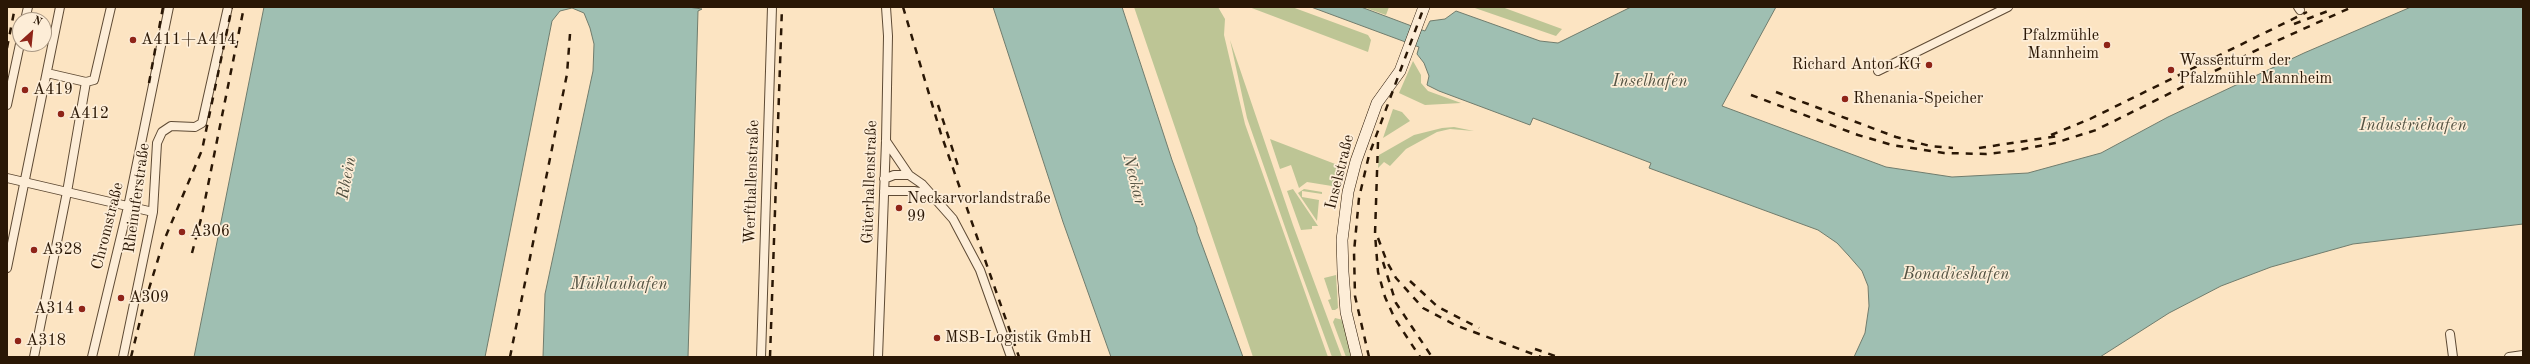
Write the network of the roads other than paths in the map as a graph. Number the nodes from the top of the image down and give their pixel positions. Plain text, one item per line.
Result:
1 (60, 7) edge
2 (111, 7) edge
3 (169, 7) edge
4 (228, 7) edge
5 (772, 7) edge
6 (886, 7) edge
7 (1424, 7) edge
8 (2008, 7) edge
9 (18, 52) edge
10 (1878, 71) dead end
11 (47, 73) junction
12 (86, 82) junction
13 (7, 105) edge
14 (886, 141) junction
15 (909, 175) junction
16 (7, 178) edge
17 (884, 179) junction
18 (25, 182) junction
19 (884, 191) junction
20 (67, 192) junction
21 (930, 194) junction
22 (128, 207) junction
23 (152, 212) junction
24 (7, 268) edge
25 (2450, 334) dead end
26 (2523, 355) edge
27 (34, 357) edge
28 (92, 357) edge
29 (123, 357) edge
30 (761, 357) edge
31 (878, 357) edge
32 (1011, 357) edge
33 (1357, 357) edge
34 (2453, 357) edge
35 (2509, 357) edge

1 - 11 street
2 - 12 street
3 - 22 street, Chromstraße
4 - 23 street, Rheinuferstraße
5 - 30 street, Werfthallenstraße
6 - 14 street, Güterhallenstraße
7 - 33 street, Inselstraße
8 - 10 street
9 - 13 street
11 - 12 street
11 - 18 street
12 - 20 street
14 - 15 street
14 - 17 street, Güterhallenstraße
15 - 17 street
15 - 21 street
16 - 18 street
17 - 19 street, Güterhallenstraße
18 - 20 street
18 - 24 street
19 - 21 street
19 - 31 street, Güterhallenstraße
20 - 22 street
20 - 27 street
21 - 32 street
22 - 23 street
22 - 28 street, Chromstraße
23 - 29 street, Rheinuferstraße
25 - 34 street
26 - 35 street

